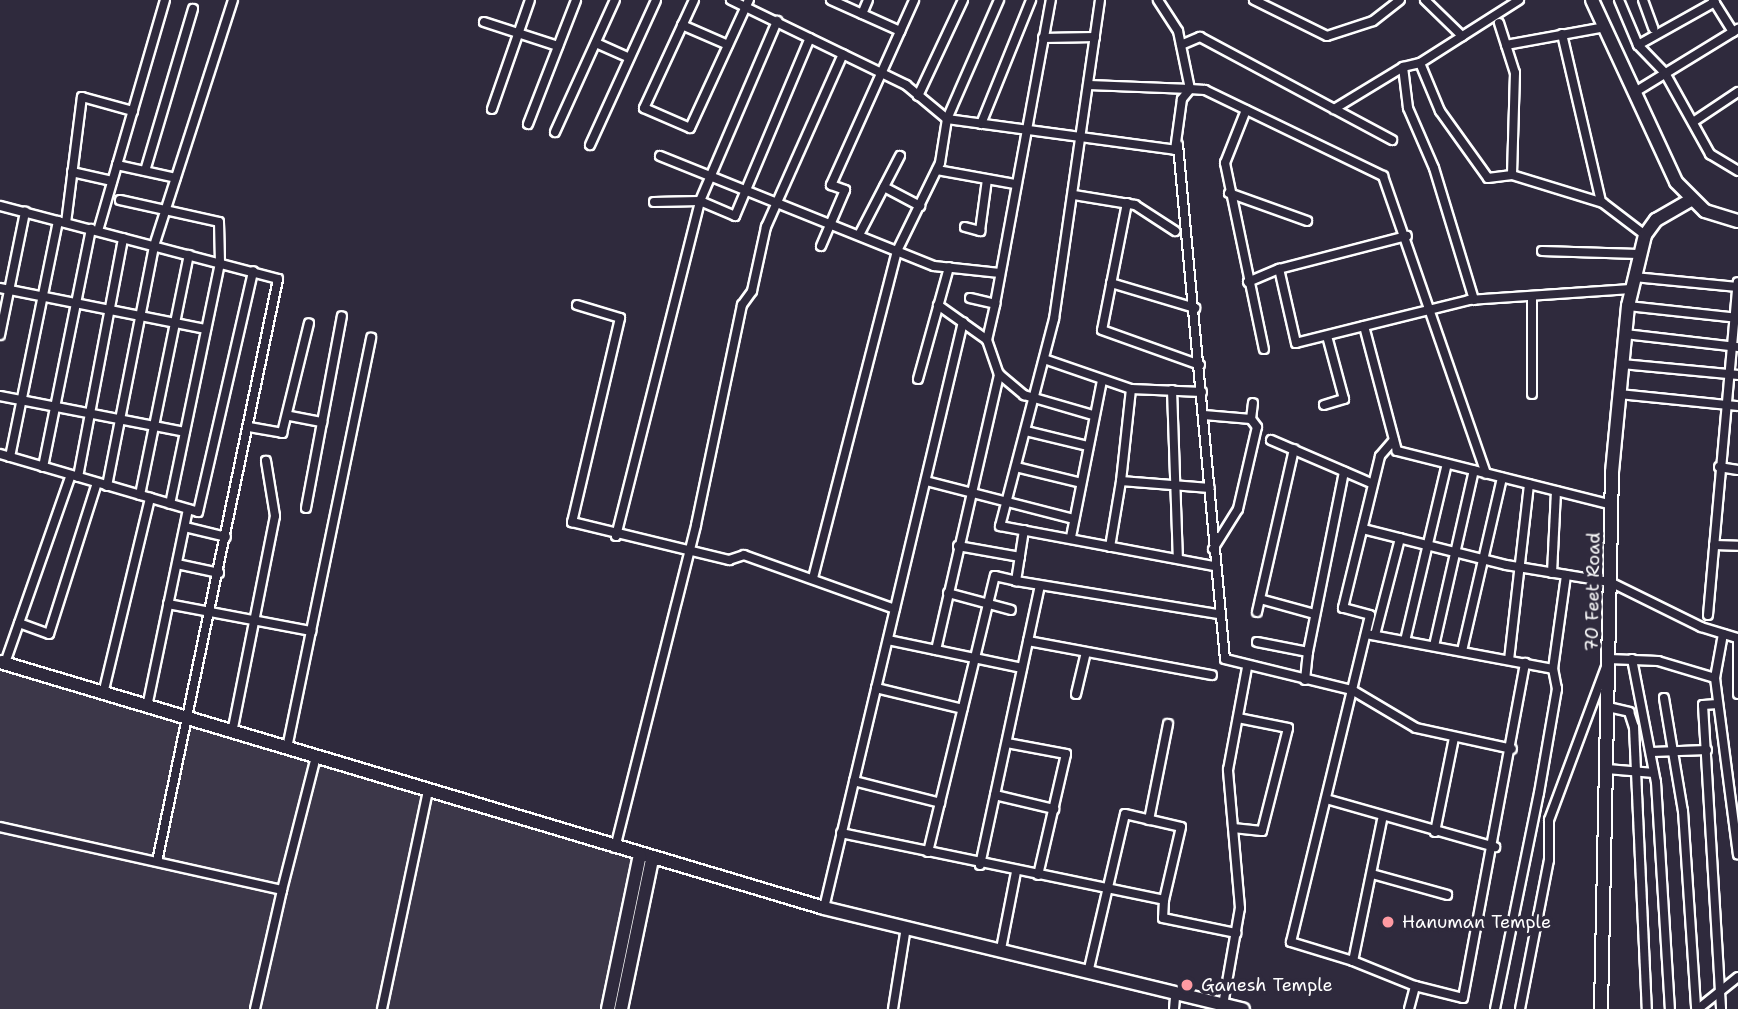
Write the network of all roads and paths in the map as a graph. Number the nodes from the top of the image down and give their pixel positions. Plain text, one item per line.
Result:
1 (165, 0) edge
2 (233, 0) edge
3 (530, 0) edge
4 (576, 0) edge
5 (615, 0) edge
6 (656, 0) edge
7 (694, 0) edge
8 (731, 0) edge
9 (831, 0) edge
10 (868, 0) edge
11 (914, 0) edge
12 (963, 0) edge
13 (999, 0) edge
14 (1031, 0) edge
15 (1051, 0) edge
16 (1100, 0) edge
17 (1158, 0) edge
18 (1254, 0) edge
19 (1400, 0) edge
20 (1425, 0) edge
21 (1519, 0) edge
22 (1592, 0) edge
23 (1619, 0) edge
24 (1643, 0) edge
25 (1714, 1) edge
26 (841, 2) edge
27 (748, 4) edge
28 (194, 9) dead end
29 (862, 14) junction
30 (484, 22) dead end
31 (777, 22) junction
32 (1499, 23) dead end
33 (682, 24) junction
34 (1605, 27) junction
35 (1653, 28) dead end
36 (1735, 30) edge
37 (900, 31) junction
38 (517, 33) junction
39 (1562, 34) junction
40 (1462, 36) junction
41 (1095, 37) junction
42 (810, 38) junction
43 (1043, 38) junction
44 (596, 43) junction
45 (728, 45) junction
46 (1181, 45) junction
47 (1506, 45) junction
48 (1638, 45) junction
49 (558, 46) junction
50 (843, 54) junction
51 (629, 58) junction
52 (1420, 62) junction
53 (1403, 67) junction
54 (882, 73) junction
55 (1665, 73) junction
56 (1089, 85) junction
57 (1190, 89) junction
58 (1634, 92) junction
59 (1738, 92) edge
60 (918, 96) junction
61 (492, 109) dead end
62 (1334, 109) junction
63 (1246, 110) junction
64 (133, 111) junction
65 (947, 119) junction
66 (1693, 122) junction
67 (528, 124) dead end
68 (981, 124) junction
69 (1024, 131) junction
70 (555, 132) dead end
71 (1392, 140) dead end
72 (1083, 141) junction
73 (590, 145) dead end
74 (1178, 145) junction
75 (660, 156) dead end
76 (900, 156) dead end
77 (117, 165) junction
78 (937, 170) junction
79 (145, 171) junction
80 (1738, 171) edge
81 (72, 172) junction
82 (1512, 175) junction
83 (710, 176) junction
84 (176, 178) junction
85 (987, 179) junction
86 (112, 181) junction
87 (1015, 184) junction
88 (884, 187) junction
89 (745, 189) junction
90 (1229, 193) junction
91 (1074, 195) junction
92 (120, 200) dead end
93 (700, 201) junction
94 (1689, 201) junction
95 (654, 202) dead end
96 (777, 202) junction
97 (1601, 202) junction
98 (1128, 203) junction
99 (0, 206) edge
100 (920, 206) junction
101 (24, 212) junction
102 (164, 214) junction
103 (1307, 221) dead end
104 (1738, 221) edge
105 (62, 222) junction
106 (831, 223) junction
107 (965, 227) dead end
108 (95, 230) junction
109 (1175, 232) dead end
110 (859, 235) junction
111 (1646, 235) junction
112 (1406, 236) junction
113 (122, 238) junction
114 (154, 246) junction
115 (821, 246) dead end
116 (897, 251) junction
117 (1542, 251) dead end
118 (1638, 254) junction
119 (189, 255) junction
120 (220, 263) junction
121 (948, 267) junction
122 (1279, 269) junction
123 (253, 271) junction
124 (1000, 273) junction
125 (1248, 282) junction
126 (1111, 283) junction
127 (1632, 283) junction
128 (1738, 285) edge
129 (4, 289) edge
130 (1532, 296) junction
131 (43, 297) junction
132 (970, 298) dead end
133 (1474, 300) junction
134 (76, 303) junction
135 (578, 304) dead end
136 (995, 304) junction
137 (938, 305) junction
138 (1628, 306) junction
139 (1429, 307) junction
140 (1195, 308) junction
141 (109, 310) junction
142 (140, 316) junction
143 (342, 316) dead end
144 (1736, 318) edge
145 (175, 323) junction
146 (309, 323) dead end
147 (964, 323) junction
148 (1364, 326) junction
149 (206, 329) junction
150 (1625, 334) junction
151 (0, 335) edge
152 (1327, 336) junction
153 (371, 337) dead end
154 (987, 340) junction
155 (1735, 346) edge
156 (1264, 349) dead end
157 (1044, 359) junction
158 (1622, 363) junction
159 (1200, 365) junction
160 (999, 374) junction
161 (1733, 374) edge
162 (918, 379) dead end
163 (1102, 380) junction
164 (1131, 389) junction
165 (1172, 390) junction
166 (1202, 392) junction
167 (1532, 394) dead end
168 (1619, 394) junction
169 (0, 396) edge
170 (22, 400) junction
171 (1034, 401) junction
172 (1253, 403) dead end
173 (1324, 405) dead end
174 (1725, 405) junction
175 (1738, 406) edge
176 (55, 407) junction
177 (90, 414) junction
178 (1093, 415) junction
179 (1204, 415) junction
180 (290, 416) junction
181 (1251, 419) junction
182 (120, 420) junction
183 (322, 422) junction
184 (154, 426) junction
185 (248, 427) junction
186 (1026, 431) junction
187 (185, 432) junction
188 (1271, 440) dead end
189 (1394, 440) junction
190 (1088, 446) junction
191 (1294, 449) junction
192 (0, 454) edge
193 (10, 457) junction
194 (266, 461) dead end
195 (1447, 464) junction
196 (43, 467) junction
197 (1016, 467) junction
198 (1719, 467) junction
199 (1474, 470) junction
200 (1738, 470) edge
201 (1344, 472) junction
202 (1486, 474) junction
203 (75, 476) junction
204 (1502, 478) junction
205 (926, 481) junction
206 (1121, 481) junction
207 (97, 483) junction
208 (1081, 483) junction
209 (1373, 484) junction
210 (1529, 484) junction
211 (107, 486) junction
212 (1210, 488) junction
213 (1175, 490) junction
214 (1556, 491) junction
215 (969, 493) junction
216 (140, 495) junction
217 (150, 498) junction
218 (170, 504) junction
219 (1005, 505) junction
220 (1612, 505) junction
221 (306, 508) dead end
222 (188, 509) junction
223 (1074, 519) junction
224 (184, 527) junction
225 (1363, 529) junction
226 (1024, 530) junction
227 (616, 536) junction
228 (226, 537) junction
229 (1070, 537) junction
230 (1400, 538) junction
231 (1428, 545) junction
232 (1714, 545) junction
233 (958, 546) junction
234 (1738, 546) edge
235 (1110, 547) junction
236 (1213, 549) junction
237 (689, 552) junction
238 (1454, 552) junction
239 (1020, 557) junction
240 (1178, 559) junction
241 (1481, 559) junction
242 (177, 564) junction
243 (1214, 566) junction
244 (1519, 568) junction
245 (219, 573) junction
246 (1552, 573) junction
247 (1566, 575) junction
248 (813, 579) junction
249 (1016, 581) junction
250 (1610, 582) junction
251 (1041, 585) junction
252 (948, 593) junction
253 (1260, 599) junction
254 (168, 604) junction
255 (988, 604) junction
256 (895, 609) junction
257 (1011, 610) dead end
258 (211, 612) junction
259 (1256, 612) dead end
260 (1218, 614) junction
261 (1315, 614) junction
262 (1708, 615) dead end
263 (253, 621) junction
264 (19, 622) junction
265 (311, 631) junction
266 (1370, 634) junction
267 (1723, 634) junction
268 (1738, 639) edge
269 (888, 640) junction
270 (1028, 641) junction
271 (1405, 641) junction
272 (1257, 642) dead end
273 (1434, 646) junction
274 (936, 650) junction
275 (1086, 652) junction
276 (1308, 652) junction
277 (1462, 652) junction
278 (975, 658) junction
279 (1609, 659) junction
280 (1632, 659) junction
281 (1509, 660) junction
282 (3, 663) edge
283 (1525, 663) junction
284 (1247, 667) junction
285 (1022, 668) junction
286 (1553, 669) junction
287 (1212, 675) dead end
288 (1715, 678) junction
289 (1306, 680) junction
290 (876, 688) junction
291 (1352, 690) junction
292 (103, 694) junction
293 (1076, 694) dead end
294 (1738, 694) edge
295 (1664, 698) dead end
296 (1717, 704) junction
297 (1608, 706) junction
298 (147, 707) junction
299 (963, 709) junction
300 (1238, 718) junction
301 (189, 720) junction
302 (1168, 724) dead end
303 (232, 733) junction
304 (1454, 738) junction
305 (1006, 743) junction
306 (287, 748) junction
307 (1512, 749) junction
308 (1671, 749) junction
309 (1707, 750) junction
310 (1652, 752) junction
311 (316, 757) junction
312 (1607, 769) junction
313 (1654, 772) junction
314 (1636, 773) junction
315 (854, 781) junction
316 (428, 791) junction
317 (995, 795) junction
318 (1326, 799) junction
319 (940, 803) junction
320 (1054, 809) junction
321 (1149, 820) junction
322 (1382, 820) junction
323 (0, 827) edge
324 (1233, 828) junction
325 (1435, 832) junction
326 (841, 833) junction
327 (1495, 847) junction
328 (615, 848) junction
329 (928, 852) junction
330 (1738, 855) edge
331 (646, 857) junction
332 (157, 862) junction
333 (980, 865) junction
334 (1016, 872) junction
335 (1372, 874) junction
336 (1038, 875) junction
337 (1108, 889) junction
338 (282, 890) junction
339 (1447, 895) dead end
340 (1164, 900) junction
341 (824, 908) junction
342 (906, 927) junction
343 (1236, 933) junction
344 (1001, 949) junction
345 (1353, 961) junction
346 (1088, 973) junction
347 (1738, 977) edge
348 (1415, 986) junction
349 (1719, 994) junction
350 (1174, 1003) edge
351 (1223, 1005) junction
352 (255, 1009) edge
353 (382, 1009) edge
354 (608, 1009) edge
355 (621, 1009) edge
356 (893, 1009) edge
357 (1243, 1009) edge
358 (1409, 1009) edge
359 (1495, 1009) edge
360 (1520, 1009) edge
361 (1601, 1009) edge
362 (1647, 1009) edge
363 (1670, 1009) edge
364 (1697, 1009) edge
365 (1721, 1009) edge

1 - 64 street
2 - 84 street
3 - 38 street
4 - 49 street
5 - 44 street
6 - 51 street
7 - 33 street
8 - 27 street
9 - 26 street
10 - 29 street
11 - 37 street
12 - 60 street
13 - 65 street
14 - 68 street
15 - 43 street
16 - 41 street
17 - 46 street
18 - 19 street
20 - 40 street
21 - 40 street
22 - 34 main road
23 - 48 street
24 - 35 street
25 - 36 street
25 - 48 street
26 - 29 street
27 - 31 street
27 - 45 street
28 - 79 street
29 - 37 street
30 - 38 street
31 - 42 street
31 - 83 street
32 - 47 street
33 - 45 street
33 - 45 street
34 - 39 street
34 - 58 main road
36 - 55 street
37 - 54 street
38 - 49 street
38 - 61 street
39 - 47 street
39 - 97 street
40 - 52 street
41 - 43 street
41 - 56 street
42 - 50 street
42 - 89 street
43 - 69 street
44 - 51 street
44 - 70 street
46 - 57 street
46 - 62 street
47 - 82 street
48 - 55 street
49 - 67 street
50 - 54 street
50 - 96 street
51 - 73 street
52 - 53 street
52 - 82 street
53 - 62 street
53 - 133 street
54 - 60 street
54 - 106 street
55 - 58 street
55 - 66 street
56 - 57 street
56 - 72 street
57 - 63 street
57 - 74 street
58 - 94 main road
59 - 66 street
60 - 65 street
62 - 71 street
63 - 90 street
63 - 112 street
64 - 77 street
64 - 81 street
65 - 68 street
65 - 78 street
66 - 80 street
68 - 69 street
69 - 72 street
69 - 87 street
72 - 74 street
72 - 91 street
74 - 140 street
75 - 83 street
76 - 88 street
77 - 79 street
77 - 86 street
78 - 85 street
78 - 100 street
79 - 84 street
81 - 86 street
81 - 105 street
82 - 97 street
83 - 89 street
83 - 93 street
84 - 102 street
85 - 87 street
85 - 107 street
86 - 108 street
87 - 124 street
88 - 100 street
88 - 110 street
89 - 93 street
89 - 96 street
90 - 103 street
90 - 125 street
91 - 98 street
91 - 157 street
92 - 102 street
93 - 95 street
93 - 227 street
94 - 104 main road
94 - 111 main road, 70 Feet Road
96 - 106 street
96 - 237 street
97 - 111 street
98 - 109 street
98 - 126 street
99 - 101 street
100 - 116 street
101 - 105 street
101 - 129 street
102 - 114 street
102 - 120 street
105 - 108 street
105 - 131 street
106 - 110 street
106 - 115 street
108 - 113 street
108 - 134 street
110 - 116 street
111 - 118 main road, 70 Feet Road
112 - 122 street
112 - 139 street
113 - 114 street
113 - 141 street
114 - 119 street
114 - 142 street
116 - 121 street
116 - 248 street
117 - 118 street
118 - 127 main road, 70 Feet Road
119 - 120 street
119 - 145 street
120 - 123 street
120 - 149 street
121 - 124 street
121 - 137 street
122 - 125 street
122 - 152 street
123 - 185 street
123 - 222 street
124 - 136 street
125 - 156 street
126 - 140 street
126 - 159 street
127 - 128 street
127 - 130 street
127 - 138 main road, 70 Feet Road
128 - 144 street
129 - 131 street
129 - 151 street
130 - 133 street
130 - 167 street
131 - 134 street
131 - 170 street
132 - 136 street
133 - 139 street
134 - 141 street
134 - 176 street
135 - 227 street
136 - 154 street
137 - 147 street
137 - 162 street
138 - 144 street
138 - 150 main road, 70 Feet Road
139 - 148 street
139 - 202 street
140 - 159 street
141 - 142 street
141 - 177 street
142 - 145 street
142 - 182 street
143 - 183 street
144 - 155 street
145 - 149 street
145 - 184 street
146 - 180 street
147 - 154 street
147 - 205 street
148 - 152 street
148 - 189 street
149 - 187 street
150 - 155 street
150 - 158 main road, 70 Feet Road
152 - 173 street
153 - 265 street
154 - 160 street
155 - 161 street
157 - 163 street
157 - 171 street
158 - 161 street
158 - 168 main road, 70 Feet Road
159 - 166 street
160 - 171 street
160 - 215 street
161 - 174 street
163 - 164 street
163 - 178 street
164 - 165 street
164 - 206 street
165 - 166 street
165 - 213 street
166 - 179 street
168 - 174 street
168 - 220 main road, 70 Feet Road
169 - 170 street
170 - 176 street
170 - 193 street
171 - 178 street
171 - 186 street
172 - 181 street
174 - 175 street
174 - 198 street
176 - 177 street
176 - 196 street
177 - 182 street
177 - 203 street
178 - 190 street
179 - 181 street
179 - 212 street
180 - 183 street
180 - 185 street
181 - 236 street
182 - 184 street
182 - 211 street
183 - 221 street
184 - 187 street
184 - 216 street
185 - 228 street
186 - 190 street
186 - 197 street
187 - 218 street
188 - 191 street
189 - 195 street
189 - 209 street
190 - 208 street
191 - 201 street
191 - 253 street
192 - 193 street
193 - 196 street
194 - 263 street
195 - 199 street
195 - 231 street
196 - 203 street
197 - 208 street
197 - 219 street
198 - 200 street
198 - 232 street
199 - 202 street
199 - 238 street
201 - 209 street
201 - 261 street
202 - 204 street
203 - 207 street
203 - 264 street
204 - 210 street
204 - 241 street
205 - 215 street
205 - 256 street
206 - 213 street
206 - 235 street
207 - 211 street
207 - 264 street
208 - 223 street
209 - 225 street
210 - 214 street
210 - 244 street
211 - 216 street
212 - 213 street
212 - 236 street
213 - 240 street
214 - 220 street
214 - 246 street
215 - 219 street
215 - 233 street
216 - 217 street
217 - 218 street
217 - 292 street
218 - 222 street
219 - 223 street
219 - 226 street
220 - 250 main road, 70 Feet Road
222 - 224 street
223 - 229 street
224 - 228 street
224 - 242 street
225 - 230 street
225 - 266 street
226 - 229 street
226 - 239 street
227 - 237 street
228 - 245 street
229 - 235 street
230 - 231 street
230 - 266 street
231 - 238 street
231 - 271 street
232 - 234 street
232 - 262 street
233 - 239 street
233 - 252 street
235 - 240 street
236 - 243 street
237 - 248 street
237 - 328 street
238 - 241 street
238 - 273 street
239 - 249 street
240 - 243 street
241 - 244 street
241 - 277 street
242 - 245 street
242 - 254 street
243 - 260 street
244 - 246 street
244 - 281 street
245 - 258 street
246 - 247 street
247 - 250 street
247 - 286 street
248 - 256 street
249 - 251 street
249 - 255 street
250 - 267 street
250 - 279 main road, 70 Feet Road
251 - 260 street
251 - 270 street
252 - 255 street
252 - 274 street
253 - 259 street
253 - 261 street
254 - 258 street
254 - 298 street
255 - 257 street
255 - 278 street
256 - 269 street
258 - 263 street
258 - 301 street
260 - 284 street
261 - 276 street
263 - 265 street
263 - 303 street
264 - 282 street
265 - 306 street
266 - 271 street
266 - 291 street
267 - 268 street
267 - 288 street
268 - 294 street
269 - 274 street
269 - 290 street
270 - 275 street
270 - 285 street
271 - 273 street
272 - 276 street
273 - 277 street
274 - 278 street
275 - 287 street
275 - 293 street
276 - 289 street
277 - 281 street
278 - 285 street
278 - 299 street
279 - 280 street
279 - 297 main road, 70 Feet Road
279 - 360 street
280 - 288 street
280 - 310 street
281 - 283 street
282 - 292 main road
283 - 286 street
283 - 307 street
284 - 289 street
284 - 300 street
285 - 305 street
286 - 359 street
288 - 296 street
289 - 291 street
290 - 299 street
290 - 315 street
291 - 304 street
291 - 318 street
292 - 298 main road
295 - 308 street
296 - 309 street
296 - 330 street
297 - 312 main road, 70 Feet Road
297 - 314 street
298 - 301 main road
299 - 319 street
300 - 324 street
300 - 324 street
301 - 303 main road
301 - 332 street
302 - 321 street
303 - 306 main road
304 - 307 street
304 - 325 street
305 - 317 street
305 - 320 street
306 - 311 main road
307 - 327 street
308 - 309 street
308 - 310 street
308 - 364 street
309 - 349 street
310 - 313 street
311 - 316 main road
311 - 338 street
312 - 314 street
312 - 361 main road, 70 Feet Road
313 - 314 street
313 - 363 street
314 - 362 street
315 - 319 street
315 - 326 street
316 - 328 main road
316 - 353 street
317 - 320 street
317 - 333 street
318 - 322 street
318 - 345 street
319 - 329 street
320 - 336 street
321 - 337 street
321 - 340 street
322 - 325 street
322 - 335 street
323 - 332 street
324 - 343 street
325 - 327 street
326 - 329 street
326 - 341 street
327 - 348 street
328 - 331 main road
329 - 333 street
331 - 341 main road
331 - 354 main road
331 - 355 main road
332 - 338 street
333 - 334 street
334 - 336 street
334 - 344 street
335 - 339 street
335 - 345 street
336 - 337 street
337 - 340 street
337 - 346 street
338 - 352 street
340 - 343 street
341 - 342 main road
342 - 344 main road
342 - 356 street
343 - 351 street
344 - 346 main road
345 - 348 street
346 - 350 main road
347 - 349 street
348 - 358 street
349 - 364 street
349 - 365 street
350 - 351 main road
351 - 357 main road

